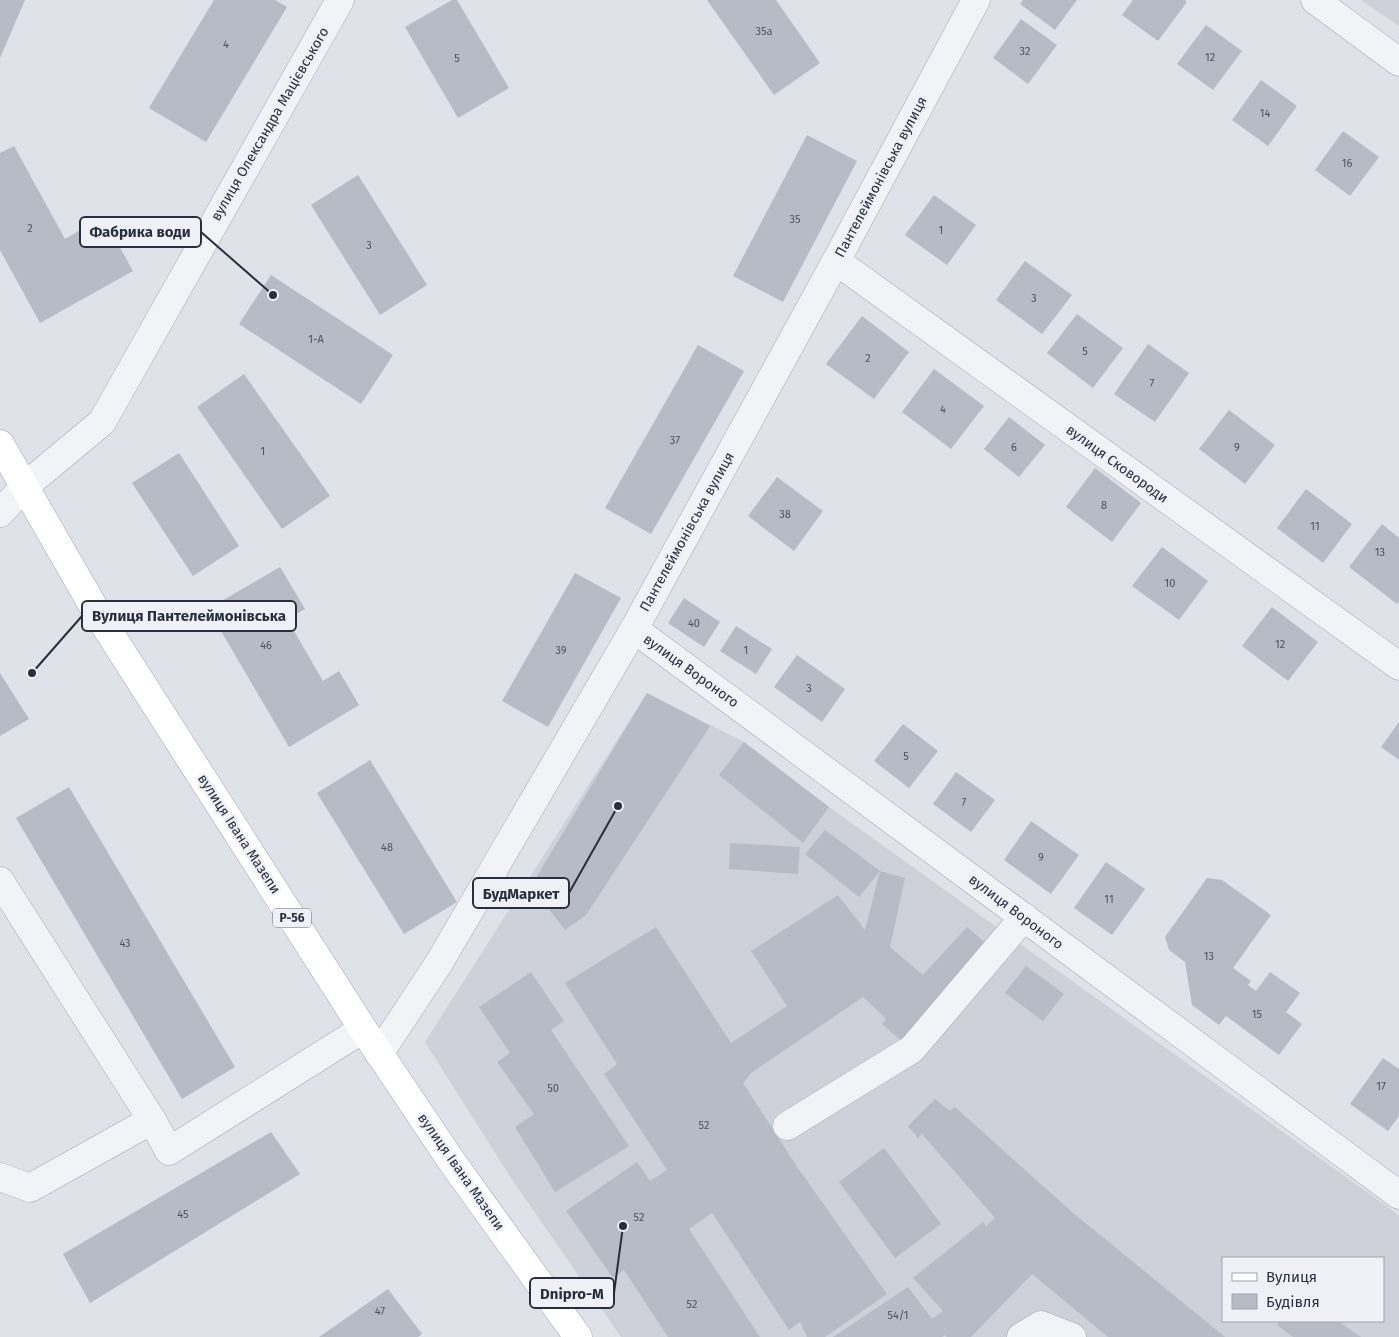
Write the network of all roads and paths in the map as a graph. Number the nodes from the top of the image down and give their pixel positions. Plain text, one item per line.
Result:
1 (340, 0) edge
2 (976, 0) edge
3 (1314, 0) edge
4 (1399, 62) edge
5 (836, 261) junction
6 (0, 444) edge
7 (24, 487) junction
8 (0, 513) edge
9 (634, 629) junction
10 (1399, 666) edge
11 (0, 881) edge
12 (1024, 917) junction
13 (363, 1029) junction
14 (379, 1054) junction
15 (152, 1120) junction
16 (787, 1126) dead end
17 (0, 1176) edge
18 (1399, 1195) edge
19 (578, 1337) edge
20 (1021, 1337) edge
21 (1072, 1337) edge

1 - 7 street, вулиця Олександра Мацієвського
2 - 5 street, Пантелеймонівська вулиця
3 - 4 street
5 - 9 street, Пантелеймонівська вулиця
5 - 10 street, вулиця Сковороди
6 - 7 main road, вулиця Івана Мазепи / Р-56
7 - 8 street, вулиця Олександра Мацієвського
7 - 13 main road, вулиця Івана Мазепи / Р-56
9 - 12 street, вулиця Вороного
9 - 14 street, Пантелеймонівська вулиця
11 - 15 street
12 - 16 street
12 - 18 street, вулиця Вороного
13 - 14 main road, вулиця Івана Мазепи / Р-56
13 - 15 street
14 - 19 main road, вулиця Івана Мазепи / Р-56
15 - 17 street
20 - 21 street

